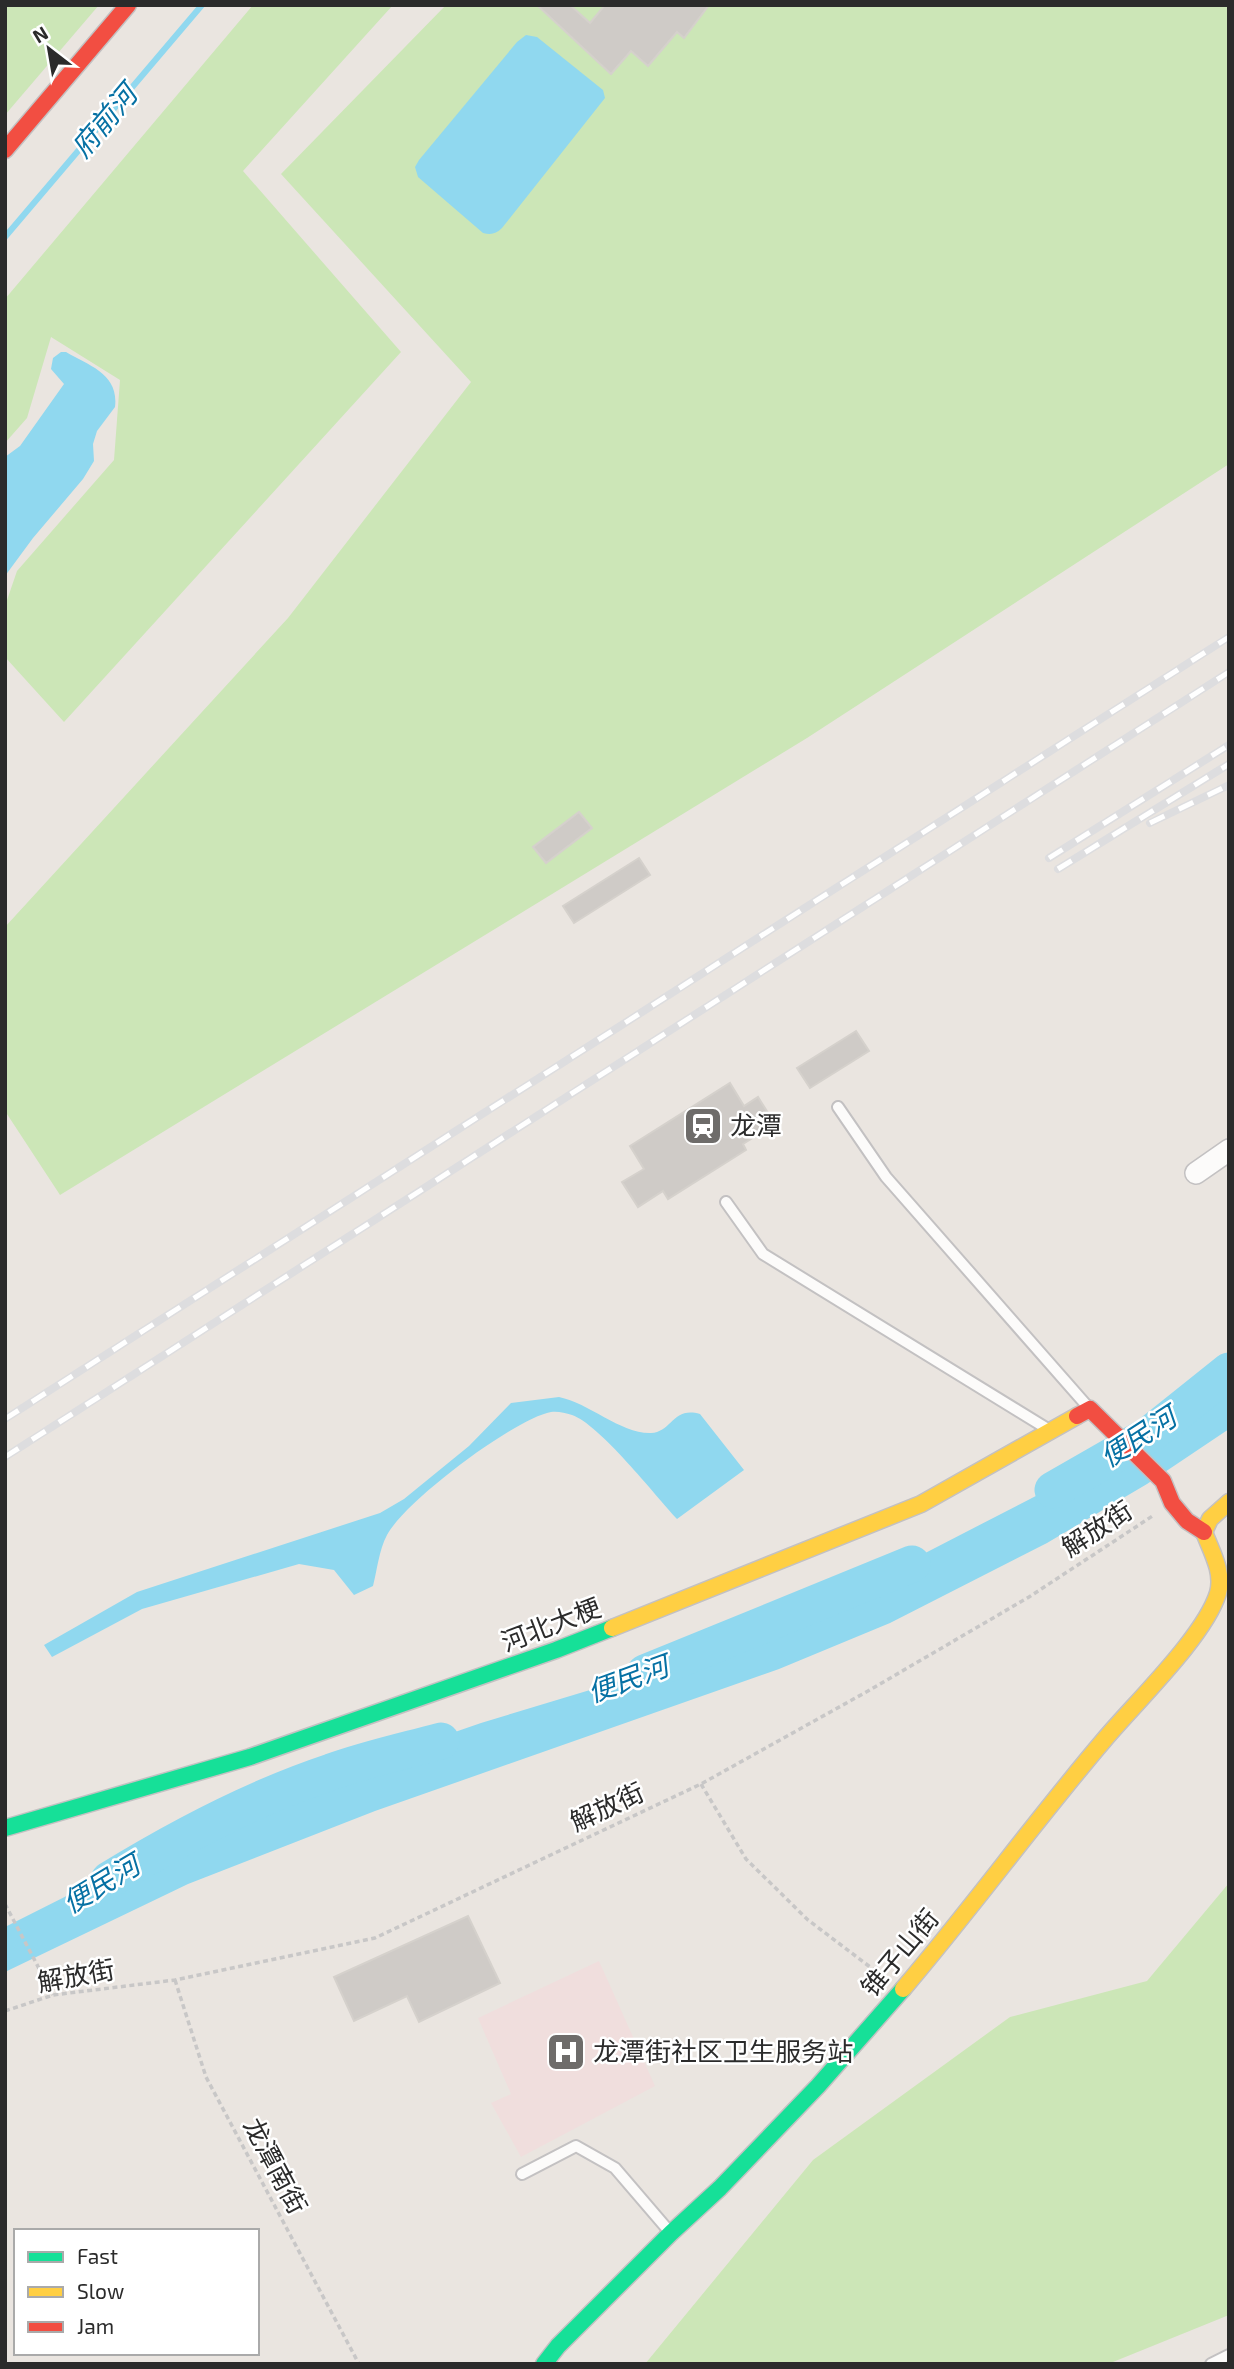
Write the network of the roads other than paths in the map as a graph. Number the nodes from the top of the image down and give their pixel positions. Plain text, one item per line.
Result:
1 (128, 5) edge
2 (5, 150) edge
3 (838, 1107) dead end
4 (1229, 1150) edge
5 (1196, 1173) dead end
6 (726, 1202) dead end
7 (1090, 1409) junction
8 (1051, 1431) junction
9 (1229, 1502) edge
10 (1204, 1532) junction
11 (1225, 1577) edge
12 (5, 1828) edge
13 (522, 2174) dead end
14 (671, 2233) junction
15 (1229, 2355) edge
16 (544, 2364) edge
17 (1211, 2364) edge

1 - 2 street
3 - 7 lane
4 - 5 street
6 - 8 lane
7 - 8 street, 河北大梗
7 - 10 street
8 - 12 street, 河北大梗
9 - 10 street
10 - 11 street, 锥子山街
11 - 14 street, 锥子山街
13 - 14 lane
14 - 16 street, 锥子山街
15 - 17 lane

